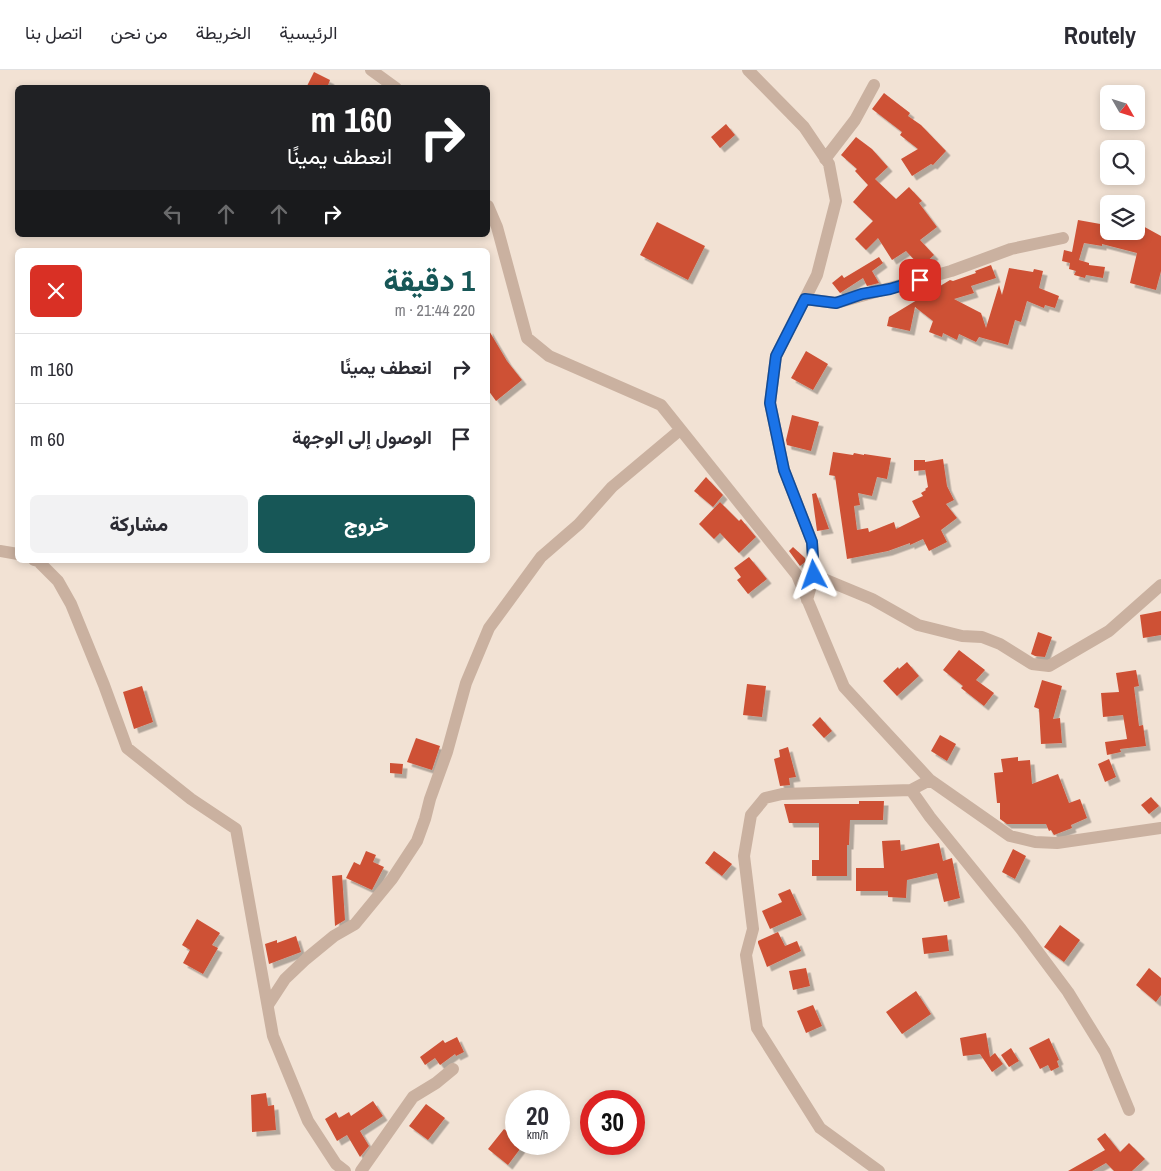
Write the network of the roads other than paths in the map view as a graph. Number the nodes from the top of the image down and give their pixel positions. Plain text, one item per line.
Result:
1 (371, 70) edge
2 (748, 70) edge
3 (392, 85) edge
4 (874, 85) dead end
5 (825, 159) junction
6 (490, 210) edge
7 (1063, 238) dead end
8 (805, 299) junction
9 (680, 430) junction
10 (0, 551) edge
11 (15, 554) edge
12 (39, 563) edge
13 (814, 575) junction
14 (1161, 585) edge
15 (807, 600) junction
16 (930, 780) junction
17 (911, 790) junction
18 (1161, 828) edge
19 (268, 1005) junction
20 (453, 1069) dead end
21 (1129, 1110) dead end
22 (345, 1171) edge
23 (361, 1171) edge
24 (879, 1171) edge

1 - 3 street
2 - 5 street
4 - 5 street
5 - 8 street
6 - 9 street
7 - 8 street
8 - 13 street
9 - 15 street
9 - 19 street
10 - 11 street
12 - 19 street
13 - 14 street
13 - 15 street
15 - 16 street
16 - 17 street
16 - 18 street
17 - 21 street
17 - 24 street
19 - 22 street
20 - 23 street

